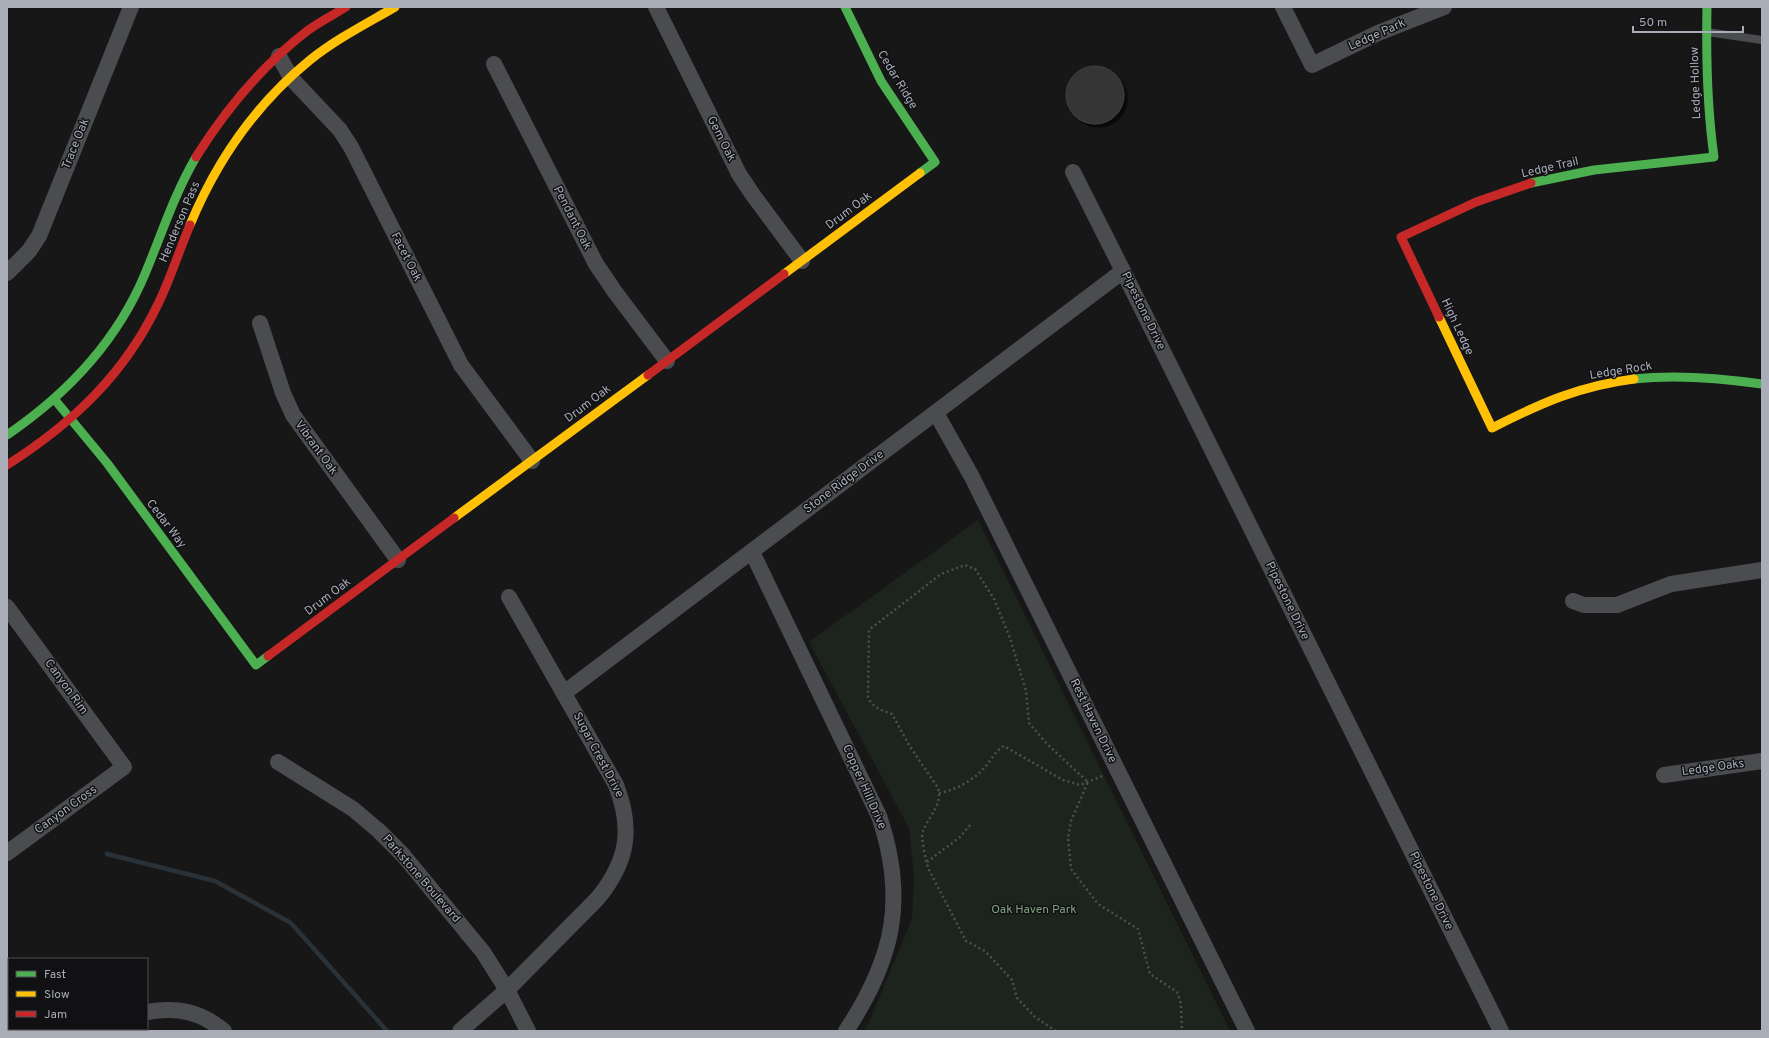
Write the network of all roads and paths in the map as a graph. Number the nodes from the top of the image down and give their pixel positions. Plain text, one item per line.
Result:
1 (131, 7) edge
2 (346, 7) edge
3 (395, 7) edge
4 (656, 7) edge
5 (845, 7) edge
6 (1283, 7) edge
7 (1444, 7) edge
8 (1707, 7) edge
9 (1706, 32) junction
10 (1762, 40) edge
11 (278, 56) junction
12 (494, 64) dead end
13 (291, 78) junction
14 (1714, 157) joint
15 (935, 162) joint
16 (1072, 172) dead end
17 (1401, 237) joint
18 (802, 261) junction
19 (1123, 271) junction
20 (7, 273) edge
21 (260, 323) dead end
22 (667, 361) junction
23 (1762, 384) edge
24 (55, 400) junction
25 (936, 413) junction
26 (72, 418) junction
27 (1492, 428) joint
28 (7, 435) edge
29 (532, 461) junction
30 (7, 465) edge
31 (752, 552) junction
32 (398, 560) junction
33 (1762, 570) edge
34 (509, 597) dead end
35 (1573, 601) dead end
36 (7, 608) edge
37 (256, 665) joint
38 (564, 693) junction
39 (1762, 761) edge
40 (278, 762) dead end
41 (124, 767) joint
42 (1117, 770) junction
43 (1664, 775) dead end
44 (1088, 782) junction
45 (939, 793) junction
46 (971, 824) dead end
47 (7, 853) edge
48 (927, 862) junction
49 (507, 990) junction
50 (148, 1012) edge
51 (224, 1031) edge
52 (460, 1031) edge
53 (528, 1031) edge
54 (846, 1031) edge
55 (1056, 1031) edge
56 (1182, 1031) edge
57 (1246, 1031) edge
58 (1501, 1031) edge

1 - 20 street, Trace Oak
2 - 11 street, Henderson Pass
3 - 13 street, Henderson Pass
4 - 18 street, Gem Oak
5 - 15 street, Cedar Ridge
6 - 7 street, Ledge Park
8 - 9 street, Ledge Hollow
9 - 10 lane
9 - 14 street, Ledge Hollow
11 - 13 street, Facet Oak
11 - 24 street, Henderson Pass
12 - 22 street, Pendant Oak
13 - 26 street, Henderson Pass
13 - 29 street, Facet Oak
14 - 17 street, Ledge Trail
15 - 18 street, Drum Oak
16 - 19 street, Pipestone Drive
17 - 27 street, High Ledge
18 - 22 street, Drum Oak
19 - 25 street, Stone Ridge Drive
19 - 58 street, Pipestone Drive
21 - 32 street, Vibrant Oak
22 - 29 street, Drum Oak
23 - 27 street, Ledge Rock
24 - 26 street, Cedar Way
24 - 28 street, Henderson Pass
25 - 31 street, Stone Ridge Drive
25 - 42 street, Rest Haven Drive
26 - 30 street, Henderson Pass
26 - 37 street, Cedar Way
29 - 32 street, Drum Oak
31 - 38 street, Stone Ridge Drive
31 - 54 street, Copper Hill Drive
32 - 37 street, Drum Oak
33 - 35 street
34 - 38 street, Sugar Crest Drive
36 - 41 street, Canyon Rim
38 - 49 street, Sugar Crest Drive
39 - 43 street, Ledge Oaks
40 - 49 street, Parkstone Boulevard
41 - 47 street, Canyon Cross
42 - 44 path
42 - 57 street, Rest Haven Drive
44 - 45 path
44 - 45 path
44 - 56 path
45 - 48 path
46 - 48 path
48 - 55 path
49 - 52 street, Sugar Crest Drive
49 - 53 street, Parkstone Boulevard
50 - 51 street

